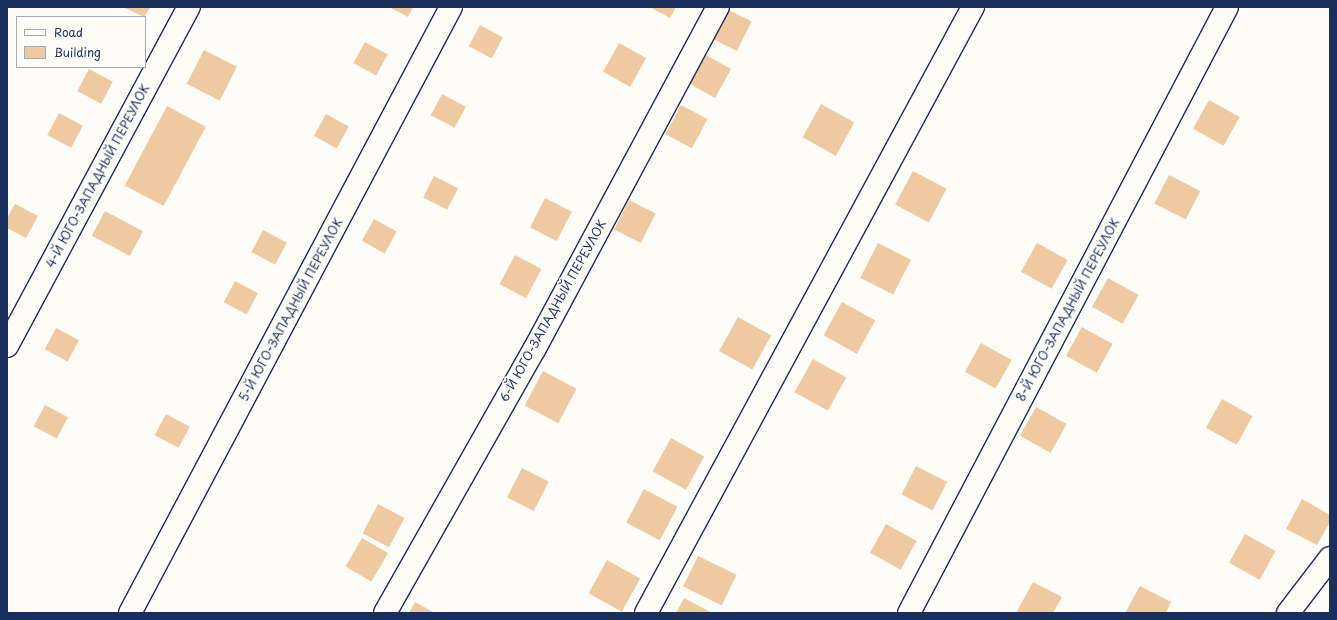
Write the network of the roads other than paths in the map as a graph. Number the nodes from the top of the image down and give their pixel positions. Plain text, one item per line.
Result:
1 (189, 7) edge
2 (451, 7) edge
3 (718, 7) edge
4 (973, 7) edge
5 (1227, 7) edge
6 (7, 346) edge
7 (1330, 558) edge
8 (130, 613) edge
9 (385, 613) edge
10 (646, 613) edge
11 (909, 613) edge
12 (1288, 613) edge

1 - 6 street, 4-Й ЮГО-ЗАПАДНЫЙ ПЕРЕУЛОК
2 - 8 street, 5-Й ЮГО-ЗАПАДНЫЙ ПЕРЕУЛОК
3 - 9 street, 6-Й ЮГО-ЗАПАДНЫЙ ПЕРЕУЛОК
4 - 10 street
5 - 11 street, 8-Й ЮГО-ЗАПАДНЫЙ ПЕРЕУЛОК
7 - 12 street

